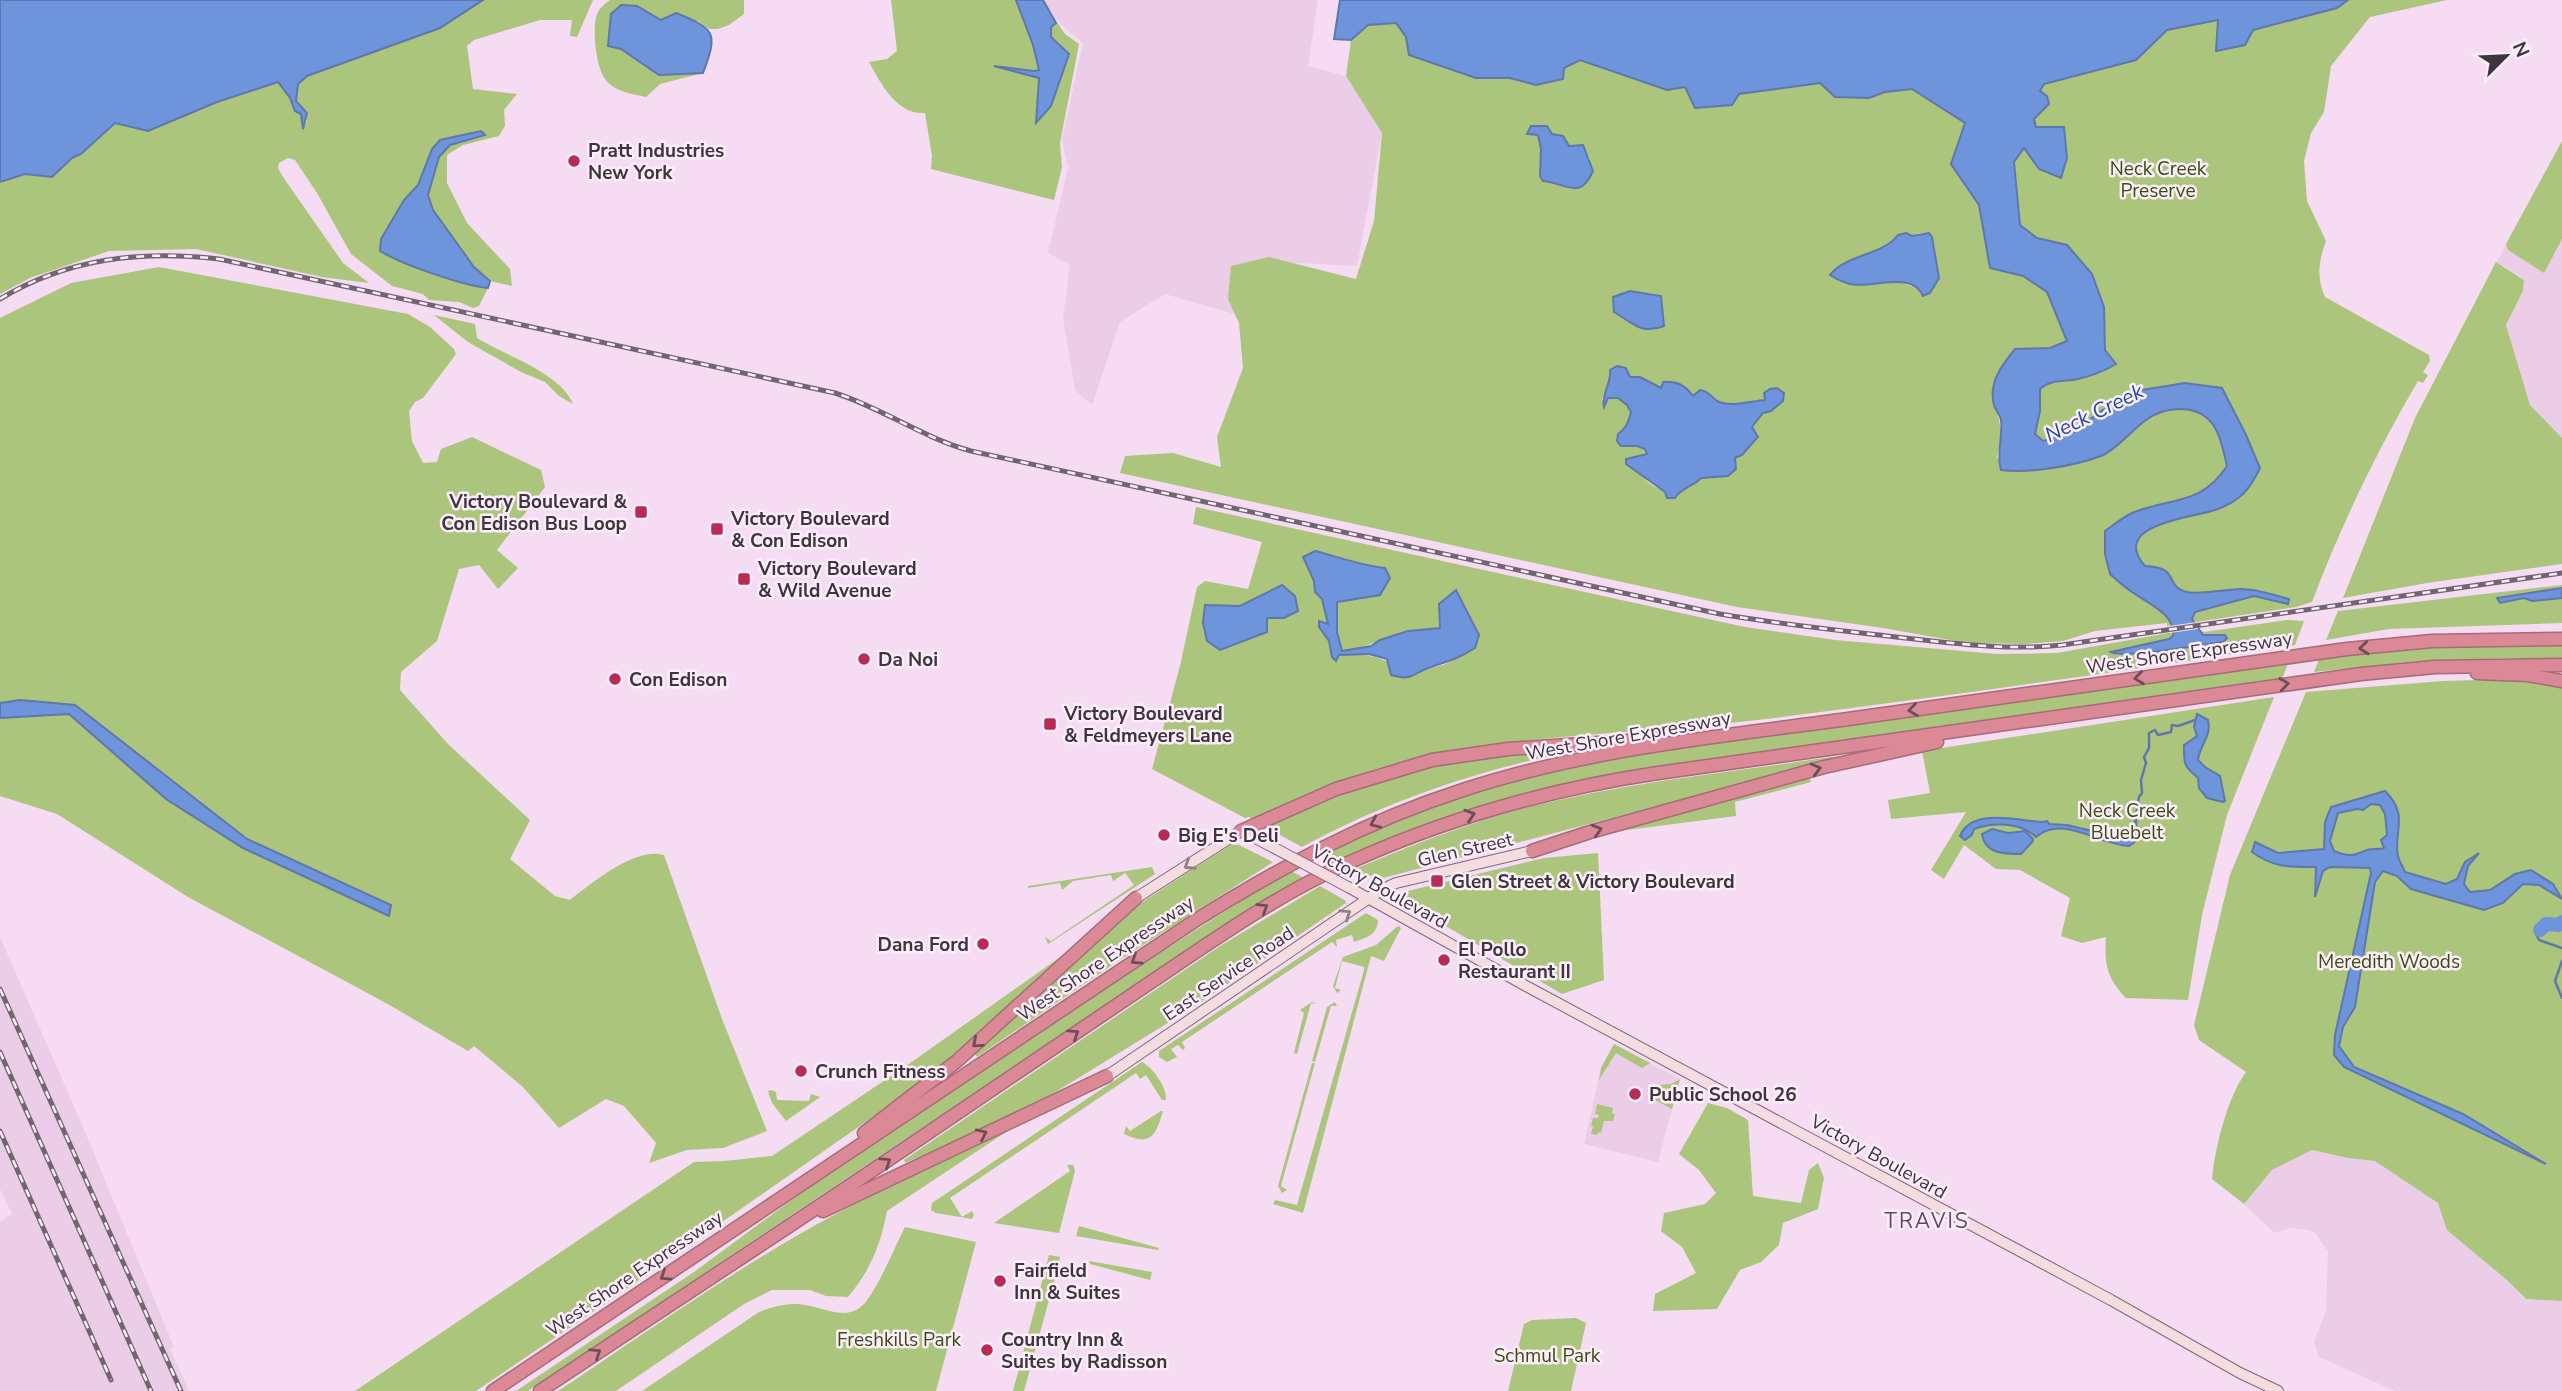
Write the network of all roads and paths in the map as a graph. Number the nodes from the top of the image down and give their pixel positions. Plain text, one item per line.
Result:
1 (2562, 631) edge
2 (2562, 639) edge
3 (2432, 641) junction
4 (2562, 665) edge
5 (2361, 674) junction
6 (2562, 681) edge
7 (2216, 694) junction
8 (1677, 743) junction
9 (1241, 831) junction
10 (1532, 851) joint
11 (1136, 898) joint
12 (1368, 899) junction
13 (1107, 1076) joint
14 (787, 1225) junction
15 (721, 1238) junction
16 (493, 1391) edge
17 (540, 1391) edge
18 (2278, 1391) edge

1 - 3 highway
2 - 3 highway, West Shore Expressway
3 -> 8 highway, West Shore Expressway
4 - 5 highway
5 - 6 highway
7 -> 5 highway
10 -> 7 highway
14 -> 7 highway
8 - 9 highway
8 -> 15 highway, West Shore Expressway
9 -> 11 main road
9 - 12 main road, Victory Boulevard, bridge
10 - 12 main road, Glen Street
11 -> 15 highway
13 -> 12 main road, East Service Road
12 - 18 main road, Victory Boulevard
14 -> 13 highway
17 -> 14 highway
15 -> 16 highway, West Shore Expressway

